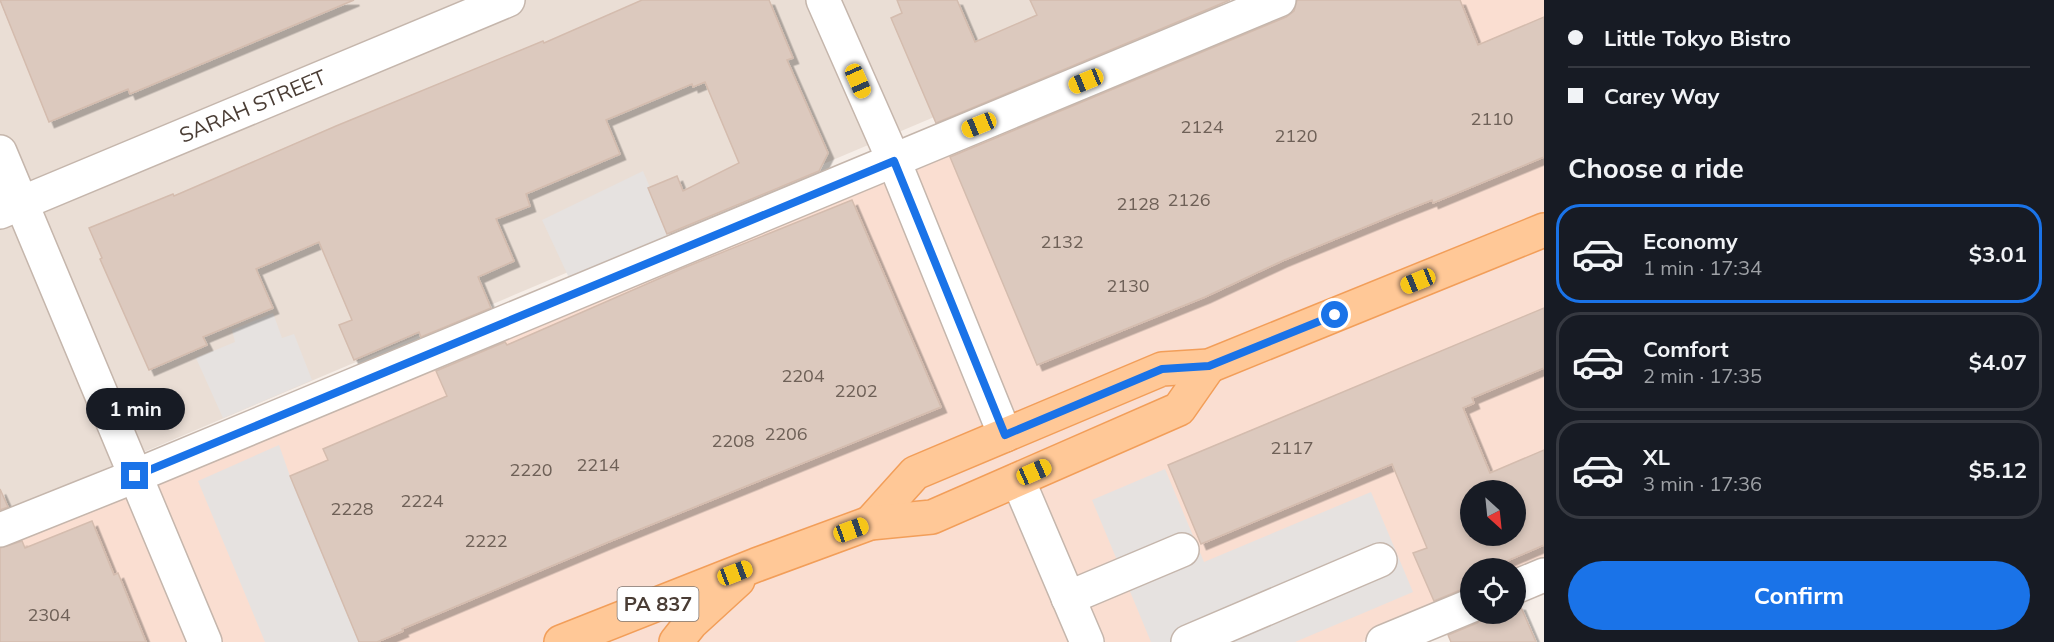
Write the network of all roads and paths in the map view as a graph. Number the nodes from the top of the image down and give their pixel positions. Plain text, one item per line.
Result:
1 (508, 0) edge
2 (823, 0) edge
3 (1279, 0) edge
4 (0, 152) edge
5 (894, 161) junction
6 (10, 208) edge
7 (1544, 230) edge
8 (1209, 366) junction
9 (1005, 435) junction
10 (135, 476) junction
11 (1018, 480) junction
12 (870, 523) junction
13 (0, 530) edge
14 (1182, 550) dead end
15 (1380, 560) dead end
16 (756, 565) junction
17 (1544, 575) edge
18 (1526, 582) edge
19 (1068, 598) junction
20 (1460, 610) edge
21 (205, 642) edge
22 (561, 642) edge
23 (676, 642) edge
24 (1087, 642) edge
25 (1188, 642) edge
26 (1383, 642) edge

1 - 6 street, SARAH STREET
2 - 5 street
3 - 5 street
4 - 6 street
5 - 9 street
5 - 10 street
6 - 10 street
7 - 8 main road, PA 837
8 - 9 main road, PA 837
8 - 11 main road, PA 837
9 - 12 main road, PA 837
10 - 13 street
10 - 21 street
11 - 12 main road, PA 837
11 - 19 street
12 - 16 main road, PA 837
14 - 19 street
15 - 25 street
16 - 22 main road, PA 837
16 - 23 main road
17 - 18 street
19 - 24 street
20 - 26 street

